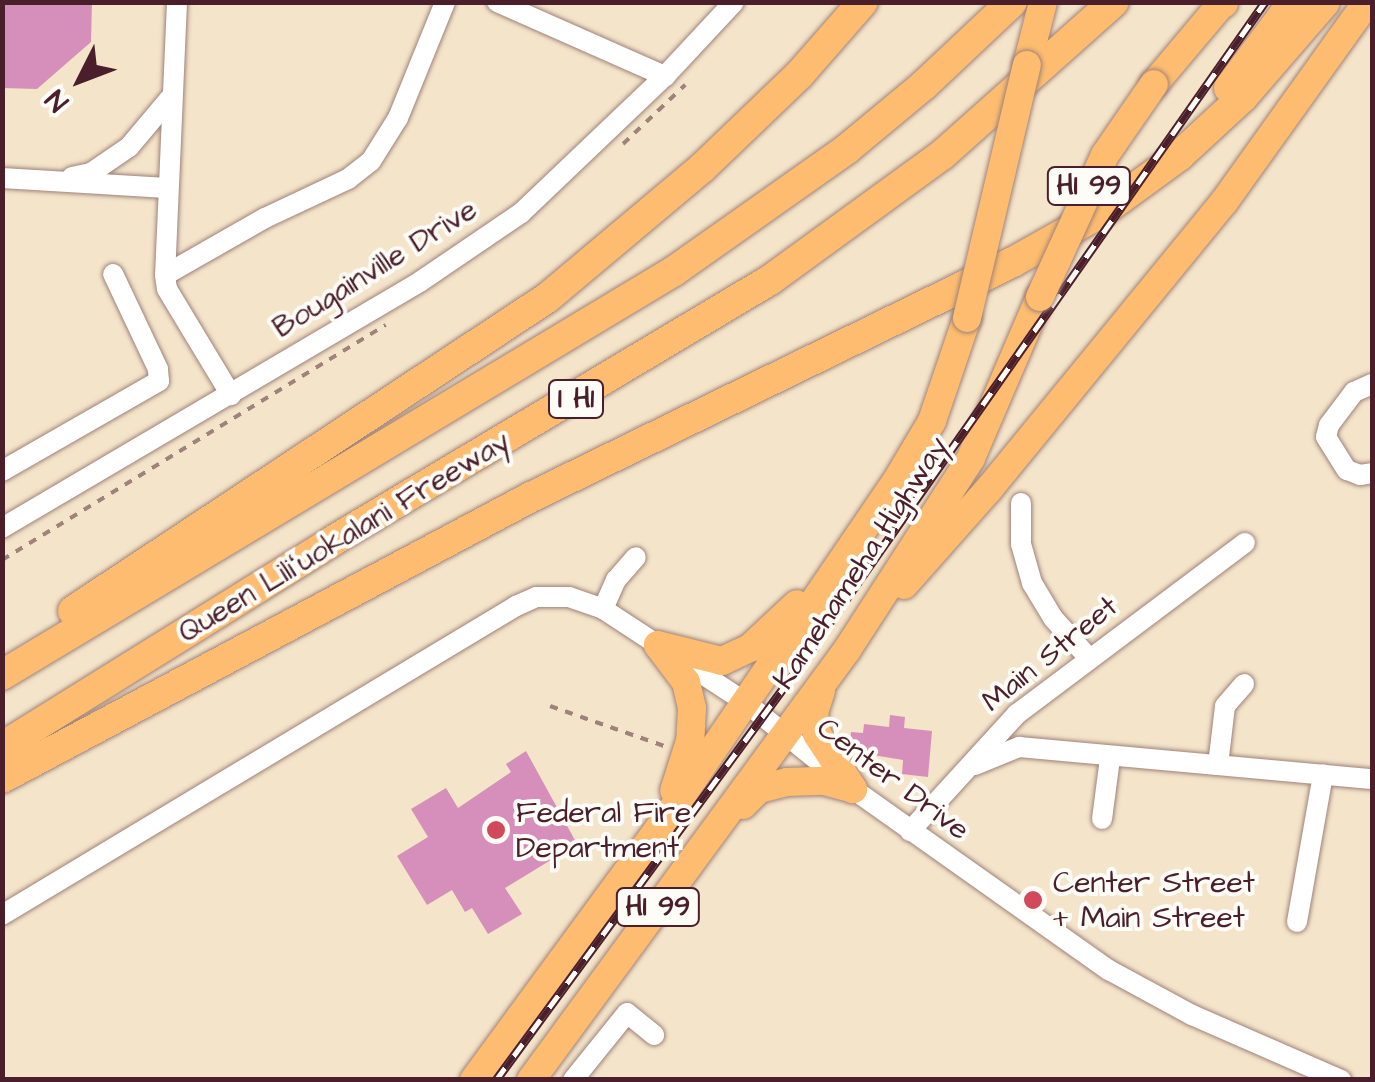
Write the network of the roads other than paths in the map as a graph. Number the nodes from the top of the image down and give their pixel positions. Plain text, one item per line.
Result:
1 (178, 2) edge
2 (445, 2) edge
3 (496, 2) edge
4 (734, 2) edge
5 (852, 2) edge
6 (863, 2) edge
7 (1012, 2) edge
8 (1031, 2) edge
9 (1043, 2) edge
10 (1114, 2) edge
11 (1223, 2) edge
12 (1294, 2) edge
13 (1325, 2) edge
14 (1367, 2) edge
15 (1027, 64) junction
16 (665, 76) junction
17 (172, 96) junction
18 (748, 125) junction
19 (2, 178) edge
20 (60, 180) junction
21 (168, 188) junction
22 (1102, 212) junction
23 (112, 274) dead end
24 (164, 275) junction
25 (1372, 384) edge
26 (231, 394) junction
27 (2, 472) edge
28 (1372, 473) edge
29 (1021, 502) dead end
30 (2, 528) edge
31 (1245, 543) dead end
32 (636, 556) dead end
33 (829, 577) junction
34 (603, 609) junction
35 (658, 645) junction
36 (847, 650) junction
37 (1088, 657) junction
38 (2, 658) edge
39 (2, 675) edge
40 (823, 684) junction
41 (1244, 684) dead end
42 (744, 702) junction
43 (787, 736) junction
44 (2, 747) edge
45 (1110, 758) junction
46 (1218, 765) junction
47 (960, 772) junction
48 (1323, 774) junction
49 (2, 778) edge
50 (1372, 779) edge
51 (853, 789) junction
52 (1102, 819) dead end
53 (665, 820) junction
54 (910, 831) junction
55 (706, 841) junction
56 (2, 915) edge
57 (1297, 922) dead end
58 (654, 1035) dead end
59 (474, 1080) edge
60 (532, 1080) edge
61 (574, 1080) edge
62 (1341, 1080) edge

1 - 17 street
2 - 24 street
3 - 16 street
4 - 16 street, Bougainville Drive
5 - 18 highway
6 - 18 highway
7 - 39 highway, Queen Liliʻuokalani Freeway / I H1
8 - 15 main road
9 - 15 main road, Kamehameha Highway / HI 99
10 - 44 highway, Queen Liliʻuokalani Freeway / I H1
11 - 36 main road, Kamehameha Highway / HI 99, bridge
12 - 22 highway
13 - 22 highway
14 - 36 main road
15 - 33 main road, Kamehameha Highway / HI 99, bridge
16 - 26 street, Bougainville Drive
17 - 20 street
17 - 21 street
18 - 38 highway
19 - 20 street
20 - 21 street
21 - 24 street
22 - 49 highway
23 - 27 street
24 - 26 street
25 - 28 street
26 - 30 street, Bougainville Drive
29 - 37 street
31 - 37 street, Main Street
32 - 34 street
33 - 35 main road
33 - 42 main road, Kamehameha Highway / HI 99
34 - 35 street, Center Drive
34 - 56 street, Center Drive
35 - 42 street, Center Drive
35 - 53 main road
36 - 40 main road, Kamehameha Highway / HI 99
37 - 47 street, Main Street
40 - 43 main road, Kamehameha Highway / HI 99
40 - 51 main road
41 - 46 street
42 - 43 street, Center Drive
42 - 53 main road, Kamehameha Highway / HI 99
43 - 51 street, Center Drive
43 - 55 main road, Kamehameha Highway / HI 99
45 - 46 street
45 - 47 street
45 - 52 street
46 - 48 street
47 - 54 street, Main Street
48 - 50 street
48 - 57 street
51 - 54 street, Center Drive
51 - 55 main road
53 - 59 main road, Kamehameha Highway / HI 99
54 - 62 street, Center Drive
55 - 60 main road, Kamehameha Highway / HI 99
58 - 61 street

